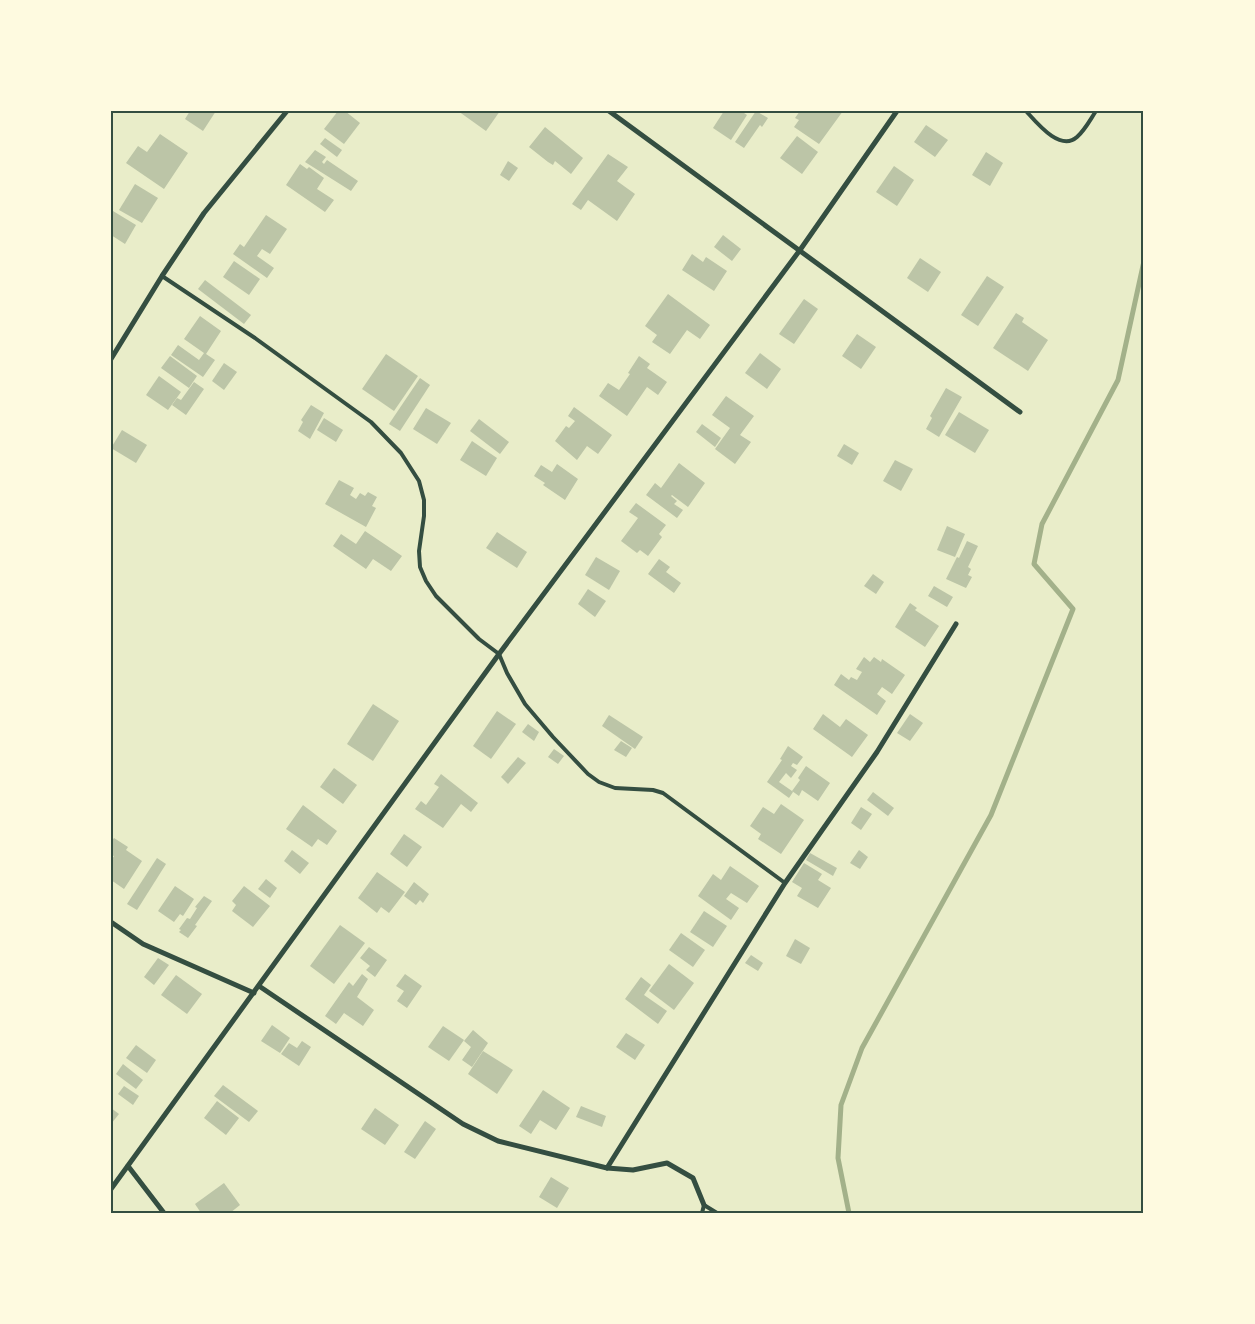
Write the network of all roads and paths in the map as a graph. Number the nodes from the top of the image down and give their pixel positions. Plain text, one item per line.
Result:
1 (287, 111) edge
2 (609, 111) edge
3 (897, 111) edge
4 (1026, 111) edge
5 (1096, 111) edge
6 (800, 250) junction
7 (162, 276) junction
8 (111, 359) edge
9 (1020, 412) dead end
10 (956, 624) dead end
11 (499, 654) junction
12 (785, 883) junction
13 (111, 922) edge
14 (259, 986) junction
15 (254, 993) junction
16 (128, 1166) junction
17 (608, 1168) junction
18 (111, 1188) edge
19 (704, 1205) junction
20 (164, 1213) edge
21 (702, 1213) edge
22 (717, 1213) edge

1 - 7 street
2 - 6 street
3 - 6 street
4 - 5 lane
6 - 9 street
6 - 11 street
7 - 8 street
7 - 11 lane
10 - 12 street
11 - 12 lane
11 - 14 street
12 - 17 street
13 - 15 street
14 - 15 street
14 - 17 street
15 - 16 street
16 - 18 street
16 - 20 street
17 - 19 street
19 - 21 lane
19 - 22 lane

